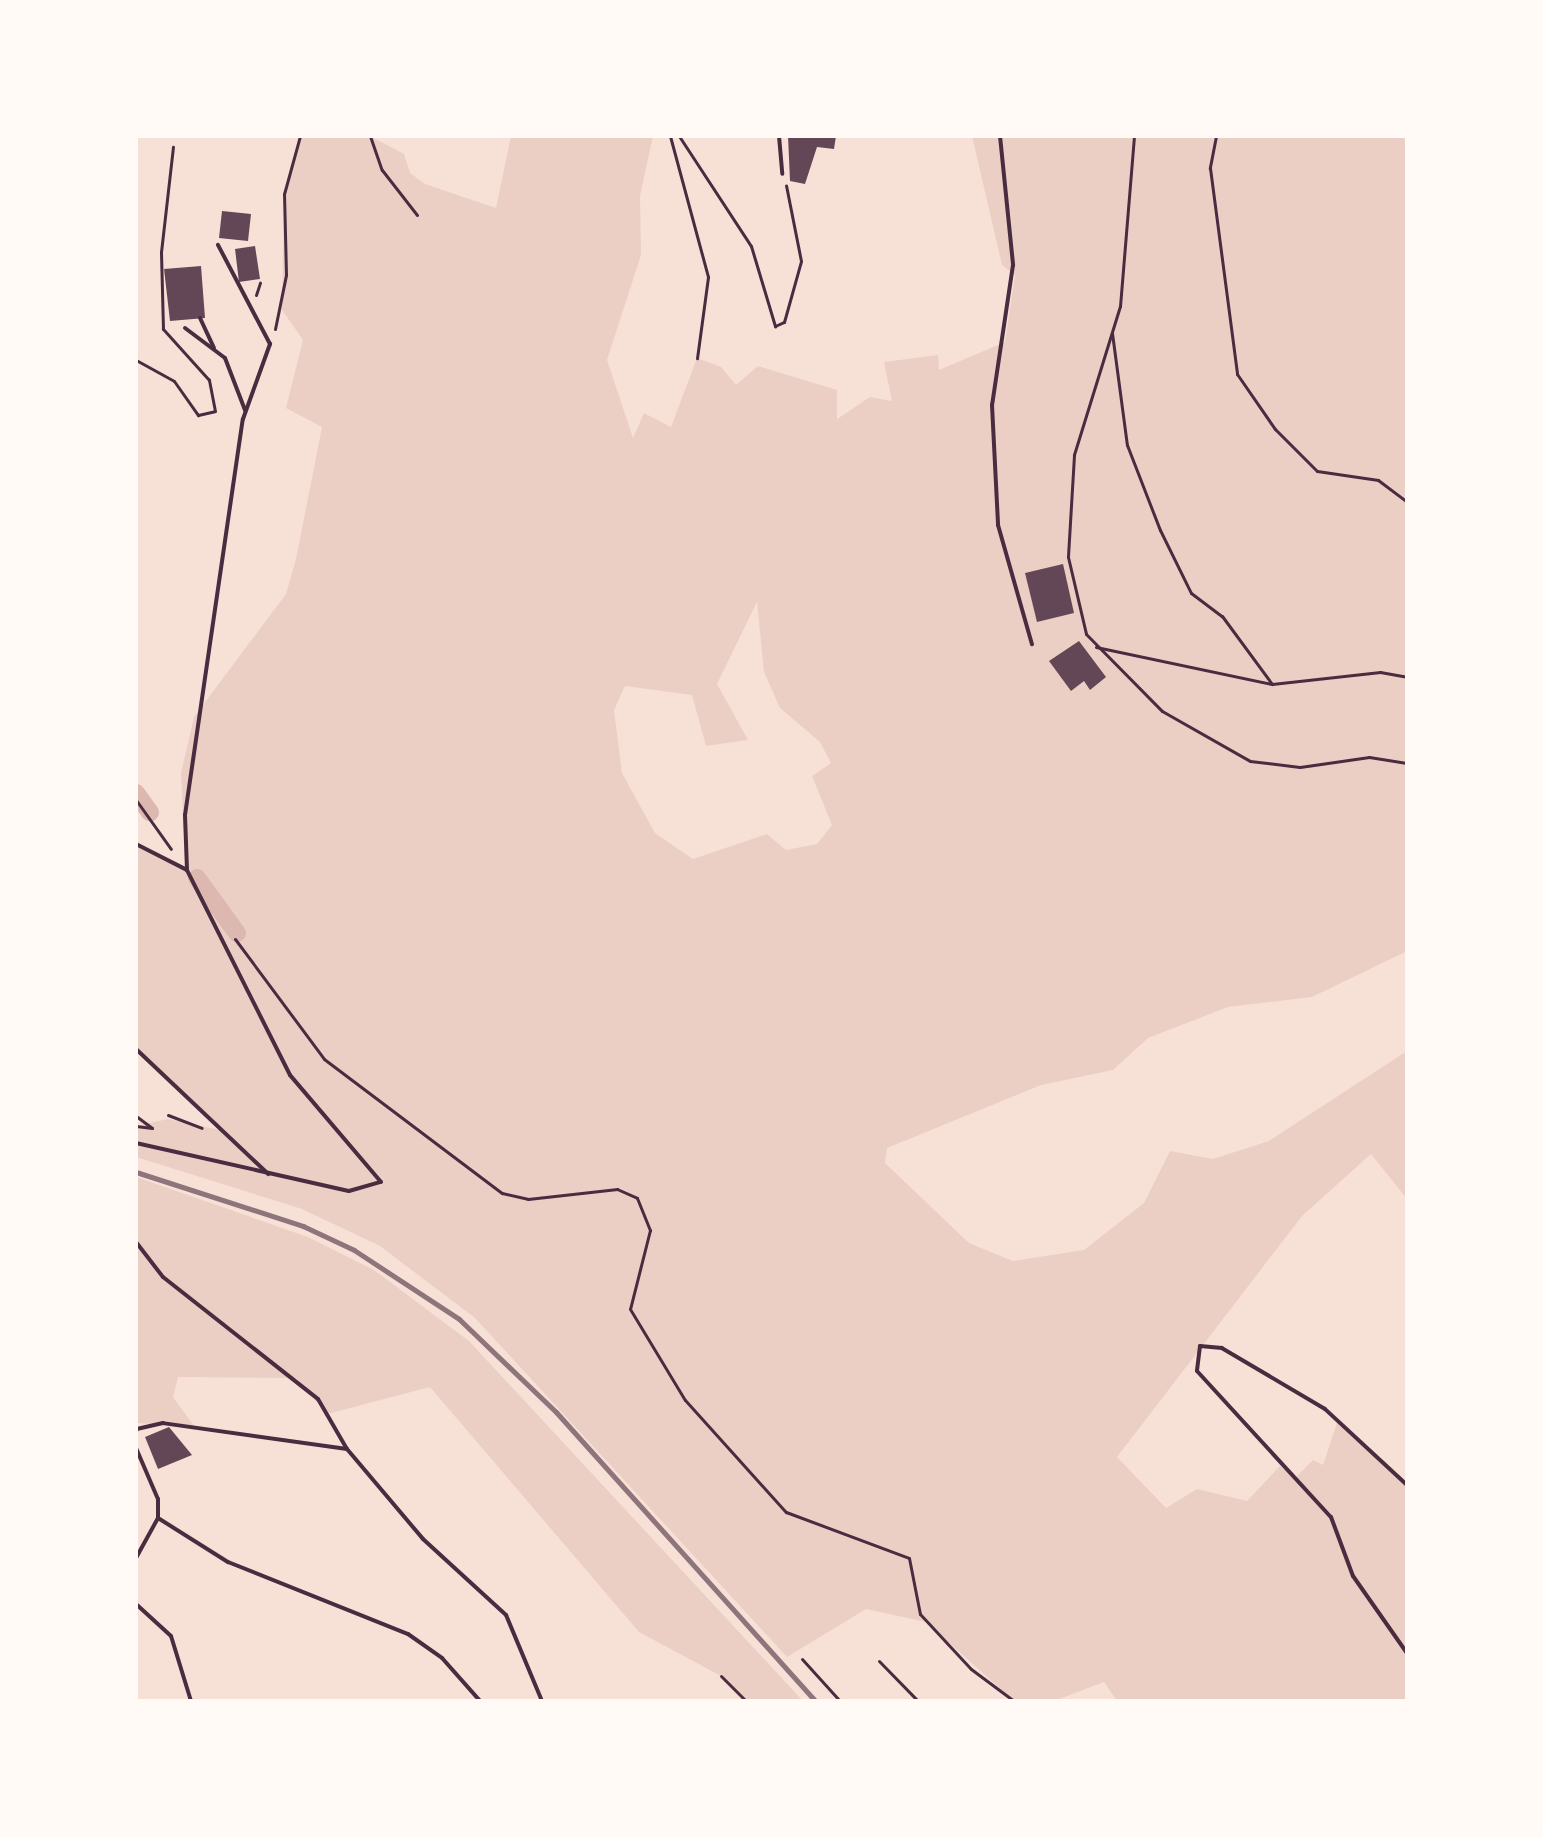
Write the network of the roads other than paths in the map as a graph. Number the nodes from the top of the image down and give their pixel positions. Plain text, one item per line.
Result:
1 (779, 136) edge
2 (1000, 136) edge
3 (782, 174) road end
4 (218, 245) dead end
5 (200, 318) dead end
6 (185, 328) dead end
7 (215, 350) junction
8 (245, 412) junction
9 (1032, 644) dead end
10 (136, 844) edge
11 (187, 870) junction
12 (136, 1049) edge
13 (136, 1143) edge
14 (268, 1174) junction
15 (136, 1242) edge
16 (136, 1429) edge
17 (136, 1448) edge
18 (347, 1449) junction
19 (1407, 1485) edge
20 (158, 1518) junction
21 (136, 1558) edge
22 (136, 1604) edge
23 (1407, 1653) edge
24 (191, 1701) edge
25 (480, 1701) edge
26 (542, 1701) edge

1 - 3 lane
2 - 9 lane
4 - 8 lane
5 - 7 lane
6 - 7 lane
7 - 8 lane
8 - 11 lane
10 - 11 lane
11 - 14 lane
12 - 14 lane
13 - 14 lane
15 - 18 lane
16 - 18 lane
17 - 20 lane
18 - 26 lane
19 - 23 lane
20 - 21 lane
20 - 25 lane
22 - 24 lane

